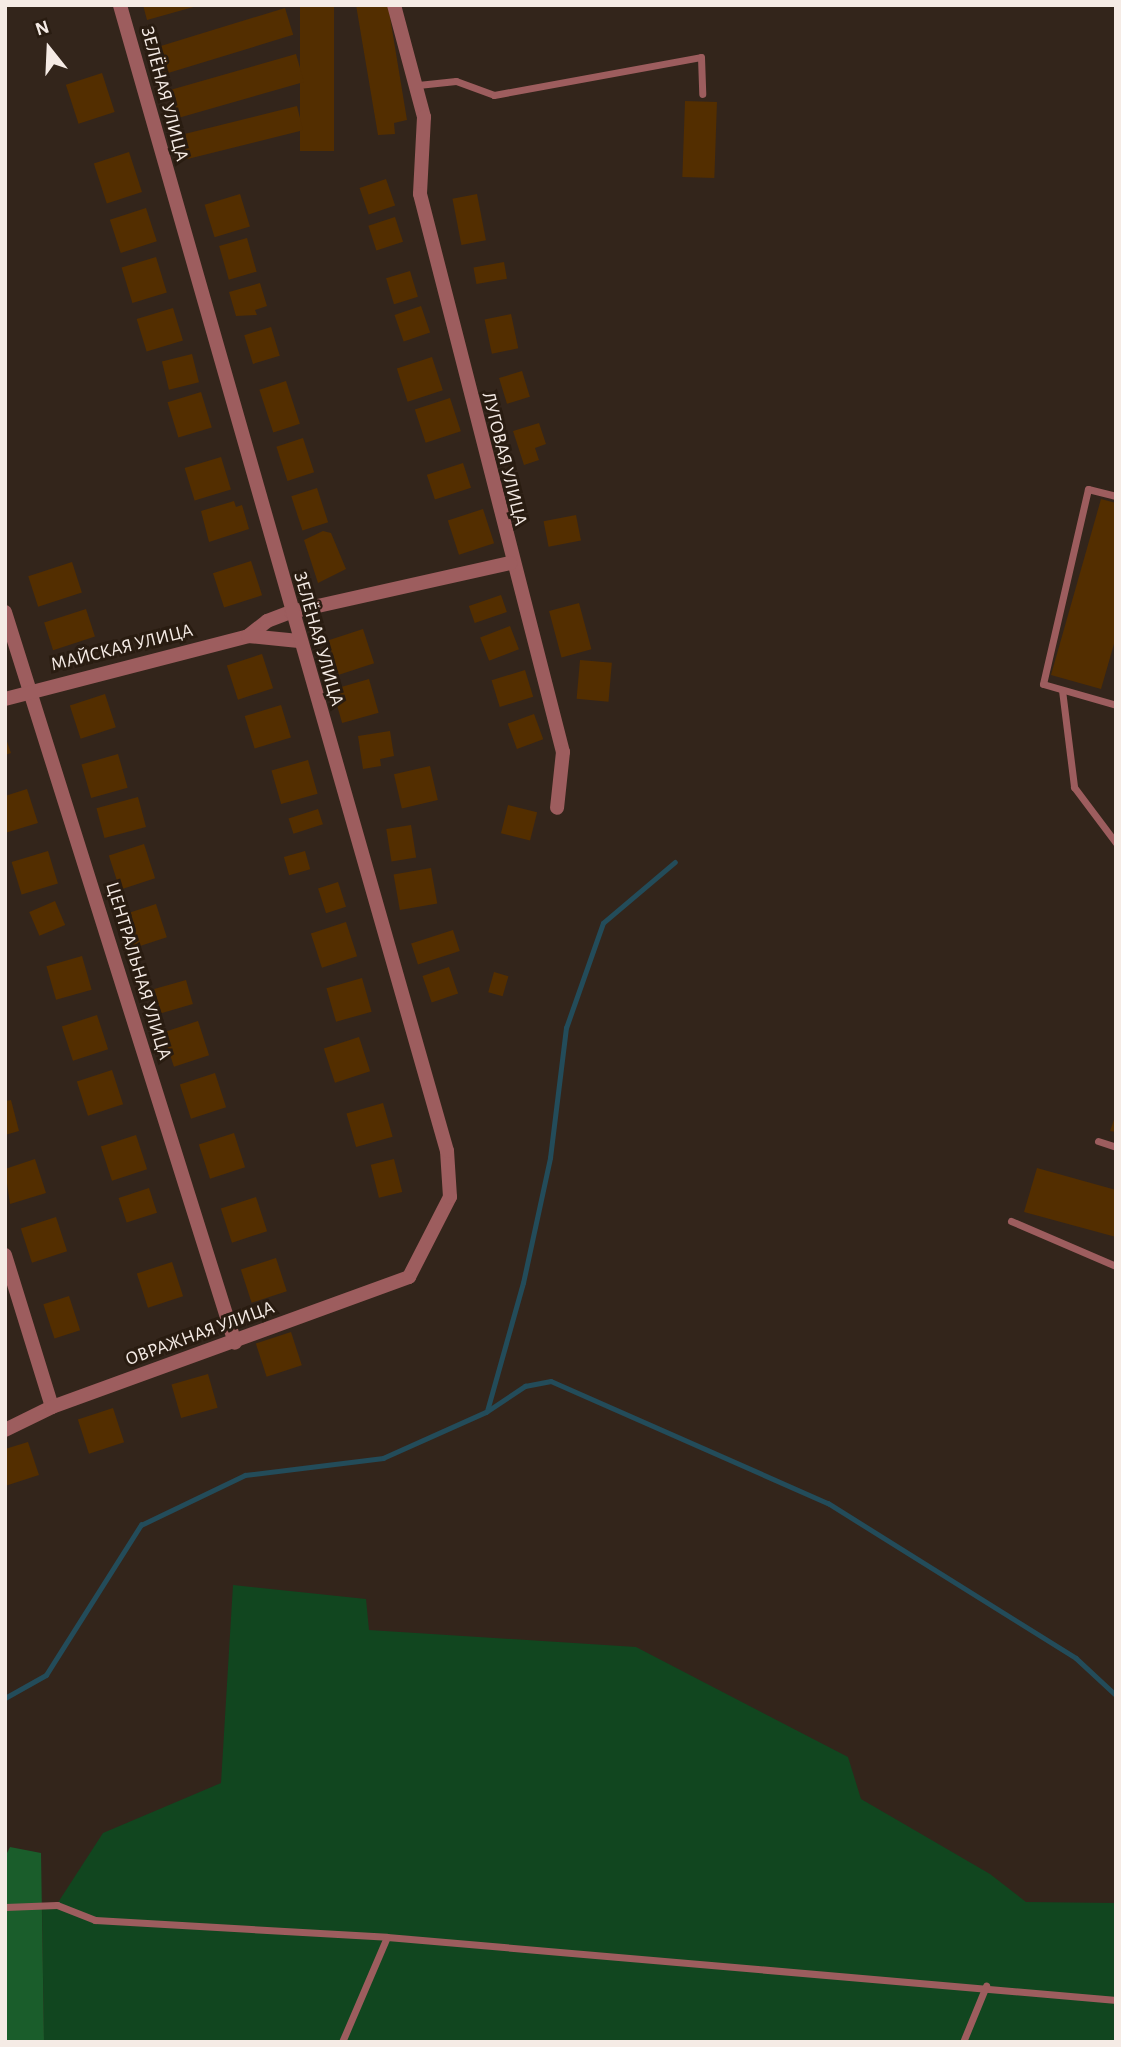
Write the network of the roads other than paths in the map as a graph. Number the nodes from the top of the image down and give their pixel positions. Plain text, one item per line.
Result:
1 (120, 5) edge
2 (394, 5) edge
3 (418, 85) junction
4 (702, 94) dead end
5 (1116, 496) edge
6 (511, 563) junction
7 (5, 612) edge
8 (290, 612) junction
9 (248, 636) junction
10 (299, 641) junction
11 (1062, 690) junction
12 (30, 692) junction
13 (5, 699) edge
14 (1116, 705) edge
15 (557, 808) dead end
16 (1116, 843) edge
17 (1098, 1141) dead end
18 (1116, 1147) edge
19 (1011, 1221) dead end
20 (5, 1255) edge
21 (1116, 1266) edge
22 (409, 1277) joint
23 (235, 1343) junction
24 (52, 1407) junction
25 (5, 1430) edge
26 (5, 1907) edge
27 (387, 1937) junction
28 (986, 1986) junction
29 (1116, 2000) edge
30 (342, 2042) edge
31 (963, 2042) edge

1 - 8 street, ЗЕЛЁНАЯ УЛИЦА
2 - 3 street, ЛУГОВАЯ УЛИЦА
3 - 4 lane
3 - 6 street, ЛУГОВАЯ УЛИЦА
5 - 11 lane
6 - 8 street
6 - 15 street, ЛУГОВАЯ УЛИЦА
7 - 12 street, ЦЕНТРАЛЬНАЯ УЛИЦА
8 - 9 street
8 - 10 street, ЗЕЛЁНАЯ УЛИЦА
9 - 10 street
9 - 12 street, МАЙСКАЯ УЛИЦА
10 - 22 street, ЗЕЛЁНАЯ УЛИЦА
11 - 14 lane
11 - 16 lane
12 - 13 street, МАЙСКАЯ УЛИЦА
12 - 23 street, ЦЕНТРАЛЬНАЯ УЛИЦА
17 - 18 lane
19 - 21 lane
20 - 24 street
22 - 23 street, ОВРАЖНАЯ УЛИЦА
23 - 24 street, ОВРАЖНАЯ УЛИЦА
24 - 25 street, ОВРАЖНАЯ УЛИЦА
26 - 27 lane
27 - 28 lane
27 - 30 lane
28 - 29 lane
28 - 31 lane

